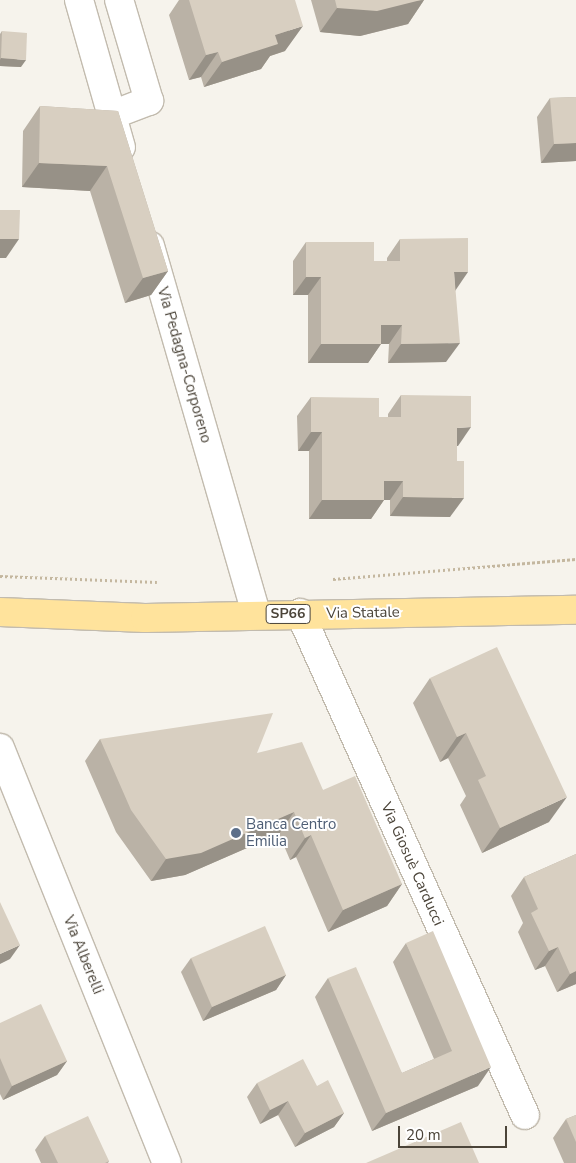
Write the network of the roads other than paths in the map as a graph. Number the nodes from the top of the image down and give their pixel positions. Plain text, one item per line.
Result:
1 (79, 0) edge
2 (120, 0) edge
3 (112, 115) junction
4 (128, 172) edge
5 (142, 219) edge
6 (576, 610) edge
7 (0, 612) edge
8 (256, 614) junction
9 (300, 614) junction
10 (0, 748) edge
11 (525, 1115) dead end
12 (167, 1163) edge

1 - 3 street
2 - 3 street
3 - 4 street
5 - 8 street, Via Pedagna-Corporeno
6 - 9 main road, Via Statale / SP66
7 - 8 main road, Via Statale / SP66
8 - 9 main road, Via Statale / SP66
9 - 11 street, Via Giosuè Carducci
10 - 12 street, Via Alberelli

